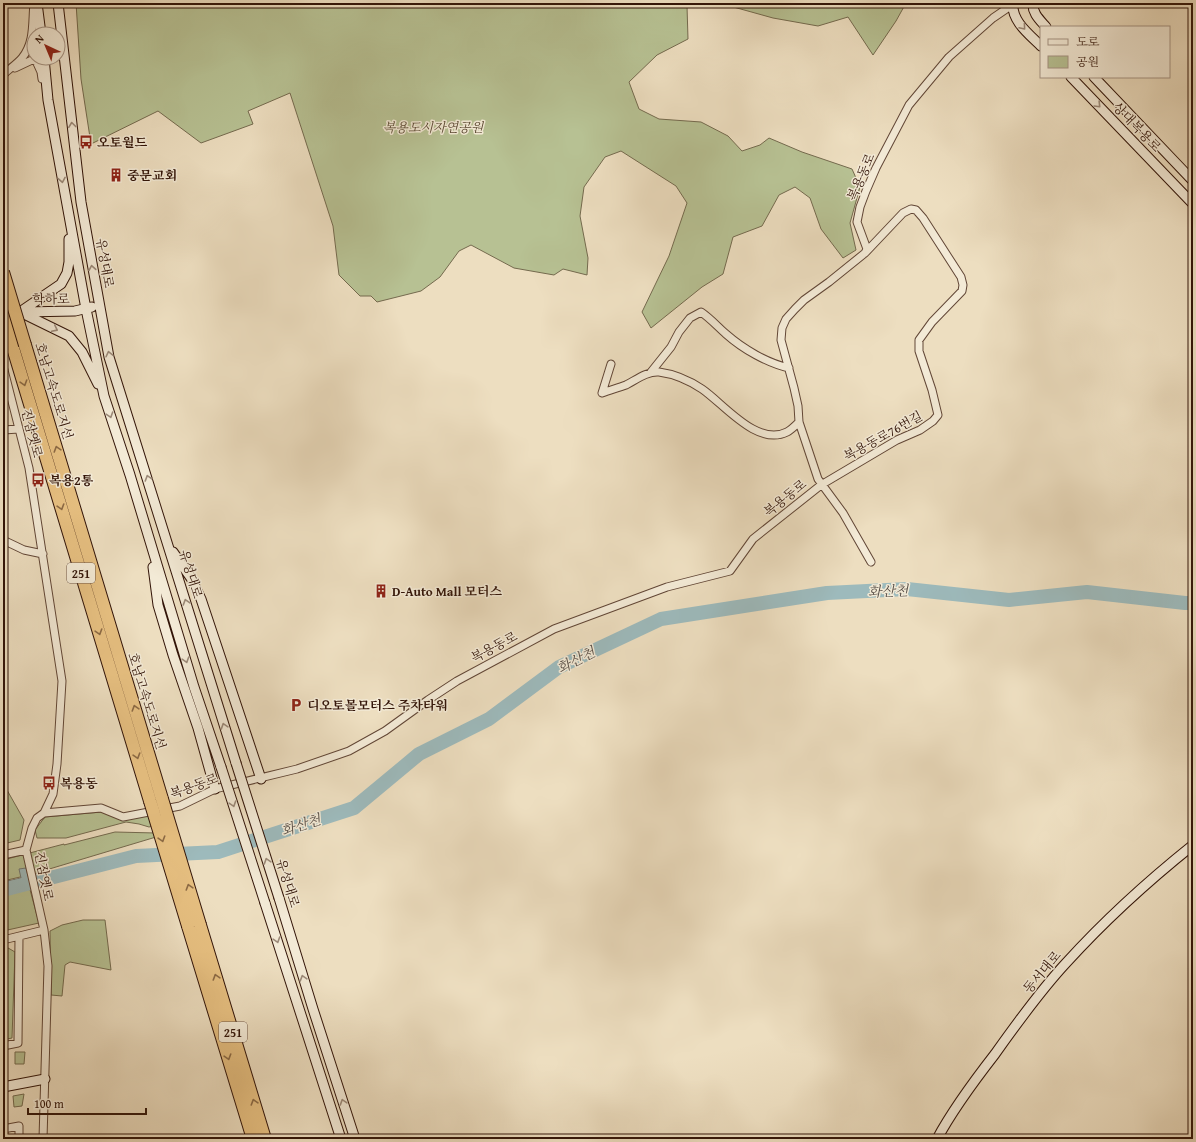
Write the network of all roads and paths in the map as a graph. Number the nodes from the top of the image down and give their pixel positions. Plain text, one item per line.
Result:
1 (35, 3) edge
2 (58, 3) edge
3 (1033, 3) edge
4 (1013, 4) edge
5 (39, 26) edge
6 (1045, 26) edge
7 (1040, 45) edge
8 (45, 66) edge
9 (3, 75) edge
10 (1072, 78) edge
11 (1095, 78) edge
12 (48, 100) junction
13 (1193, 181) edge
14 (1193, 204) edge
15 (68, 212) junction
16 (865, 253) junction
17 (3, 272) edge
18 (99, 306) junction
19 (86, 309) junction
20 (20, 312) junction
21 (3, 313) edge
22 (611, 364) dead end
23 (3, 366) edge
24 (789, 368) junction
25 (651, 372) junction
26 (104, 396) junction
27 (799, 422) junction
28 (19, 429) junction
29 (3, 430) edge
30 (821, 485) junction
31 (147, 534) junction
32 (3, 540) edge
33 (168, 545) junction
34 (43, 554) junction
35 (871, 562) dead end
36 (261, 779) junction
37 (215, 790) junction
38 (156, 800) junction
39 (44, 813) junction
40 (1193, 845) edge
41 (26, 852) junction
42 (3, 855) edge
43 (194, 925) junction
44 (44, 930) junction
45 (19, 937) junction
46 (3, 940) edge
47 (3, 1046) edge
48 (45, 1079) junction
49 (3, 1087) edge
50 (3, 1129) edge
51 (19, 1139) edge
52 (43, 1139) edge
53 (253, 1139) edge
54 (266, 1139) edge
55 (341, 1139) edge
56 (355, 1139) edge
57 (937, 1139) edge

1 - 5 street
1 - 9 street
18 -> 2 street, 유성대로
3 - 6 street
4 -> 7 street
4 - 16 street, 복용동로
8 - 12 street, 유성대로
9 - 12 street
10 -> 14 street, 상대복용로
11 - 13 street, 상대복용로
12 -> 15 street, 유성대로
15 - 19 street, 유성대로
15 - 20 street
16 - 24 street, 복용동로
16 - 30 street, 복용동로76번길
38 -> 17 highway, 호남고속도로지선 / 251, bridge
18 - 19 street, 학하로
33 -> 18 street, 유성대로
19 - 20 street, 학하로
19 - 26 street, 유성대로
20 - 21 street, 학하로
20 -> 26 street
21 -> 38 highway, 호남고속도로지선 / 251
22 - 25 street
23 - 28 street, 진잠옛로
24 - 25 street
24 - 27 street, 복용동로
25 - 27 street
26 -> 31 street, 유성대로
27 - 30 street, 복용동로
28 - 29 street
28 - 34 street, 진잠옛로
30 - 35 street
30 - 36 street, 복용동로
31 - 37 street
31 -> 55 street, 유성대로, bridge
32 - 34 street
33 - 36 street
56 -> 33 street, 유성대로, bridge
34 - 39 street, 진잠옛로
36 - 37 street, 복용동로
37 - 39 street, 복용동로
38 - 43 highway, 호남고속도로지선 / 251, bridge
39 - 41 street, 진잠옛로
40 - 57 street, 동서대로
41 - 42 street
41 - 44 street, 진잠옛로
43 -> 53 highway, 호남고속도로지선 / 251
54 -> 43 highway, 호남고속도로지선 / 251
44 - 45 street
44 - 48 street, 진잠옛로
45 - 46 street
45 - 47 street
48 - 49 street
48 - 52 street, 진잠옛로
50 - 51 street

